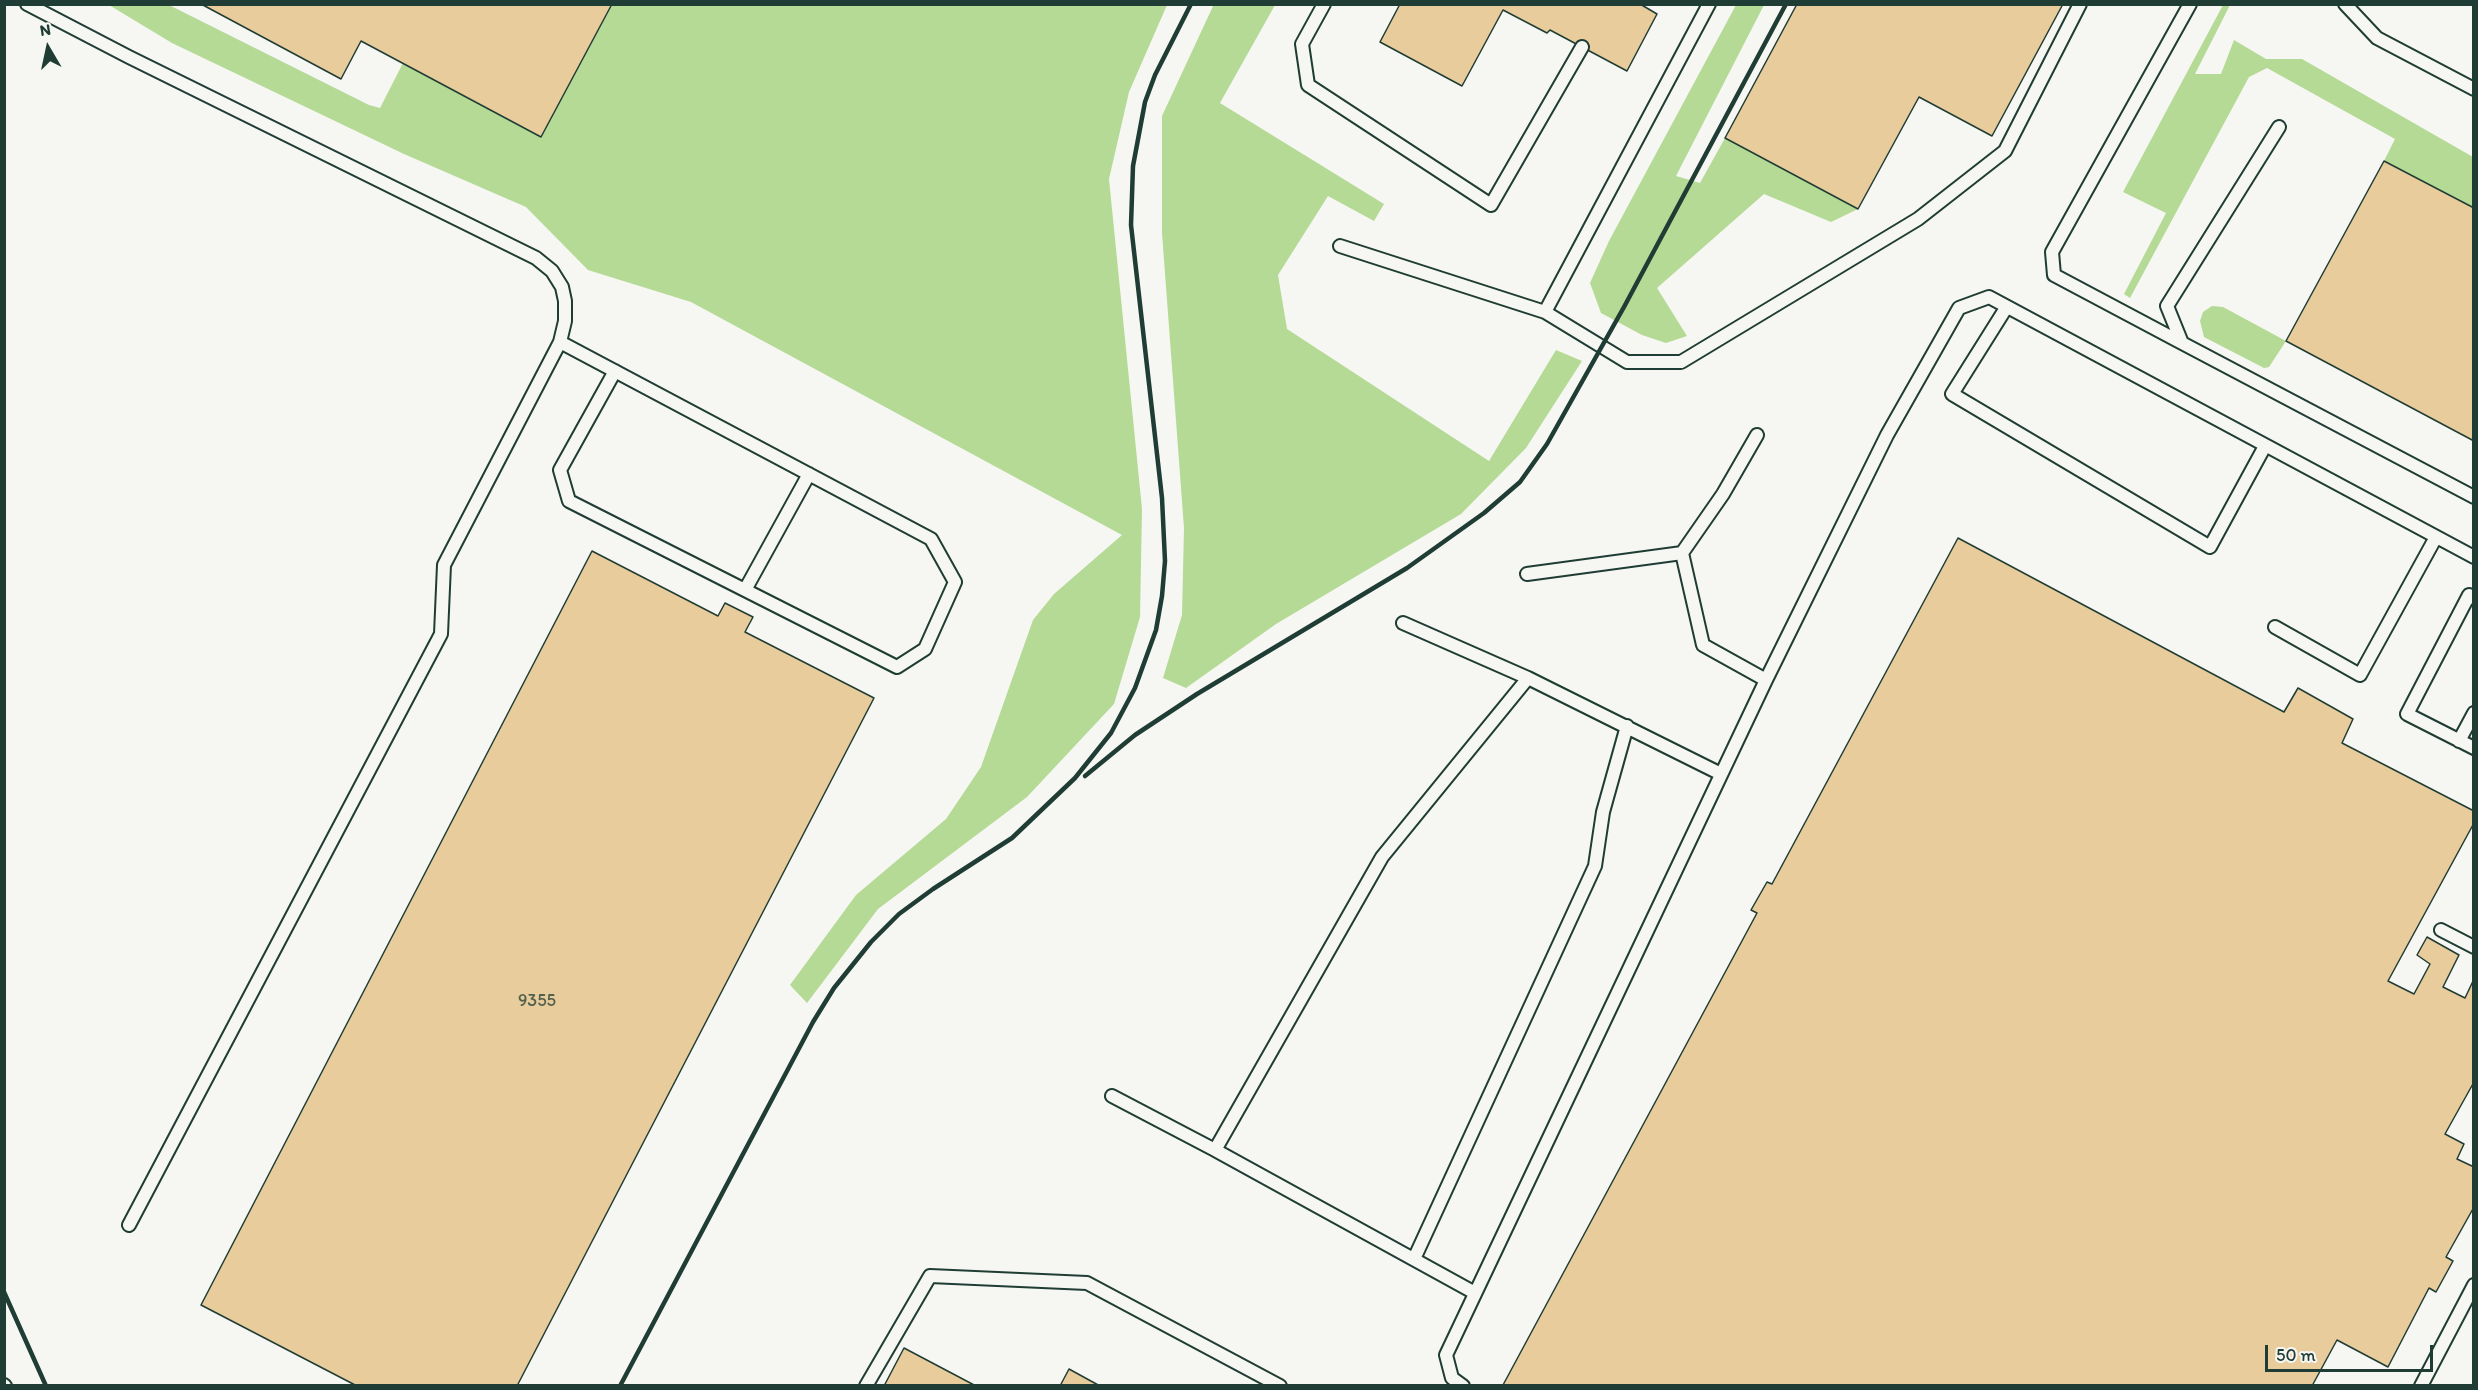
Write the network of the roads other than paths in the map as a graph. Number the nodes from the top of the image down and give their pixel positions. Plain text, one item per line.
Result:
1 (27, 4) edge
2 (1324, 4) edge
3 (1709, 4) edge
4 (2080, 4) edge
5 (2190, 4) edge
6 (2345, 4) edge
7 (1582, 47) dead end
8 (2474, 90) edge
9 (2279, 127) dead end
10 (1340, 246) dead end
11 (2006, 308) junction
12 (1545, 312) junction
13 (560, 342) junction
14 (2182, 343) junction
15 (615, 371) junction
16 (1757, 435) dead end
17 (2265, 446) junction
18 (809, 474) junction
19 (2474, 497) edge
20 (2436, 537) junction
21 (1682, 553) junction
22 (2474, 557) edge
23 (1527, 574) dead end
24 (745, 590) junction
25 (2474, 598) edge
26 (1403, 623) dead end
27 (2275, 627) dead end
28 (1528, 678) junction
29 (1766, 680) junction
30 (2474, 713) edge
31 (1627, 726) junction
32 (2459, 741) junction
33 (2474, 748) edge
34 (1721, 774) junction
35 (2441, 930) dead end
36 (2474, 947) edge
37 (1112, 1096) dead end
38 (1215, 1150) junction
39 (129, 1225) dead end
40 (1414, 1259) junction
41 (2474, 1285) edge
42 (1475, 1293) junction
43 (866, 1386) edge
44 (1280, 1386) edge
45 (1463, 1386) edge
46 (2421, 1386) edge

1 - 13 lane
2 - 7 lane
3 - 12 lane
4 - 12 lane
5 - 14 lane
6 - 8 lane
9 - 14 lane
10 - 12 lane
11 - 17 lane
11 - 17 lane
11 - 29 lane
13 - 15 lane
13 - 39 lane
14 - 19 lane
15 - 18 lane
15 - 24 lane
16 - 21 lane
17 - 20 lane
18 - 24 lane
18 - 24 lane
20 - 22 lane
20 - 27 lane
21 - 23 lane
21 - 29 lane
25 - 32 lane
26 - 28 lane
28 - 31 lane
28 - 38 lane
29 - 34 lane
30 - 32 lane
31 - 34 lane
31 - 40 lane
32 - 33 lane
34 - 42 lane
35 - 36 lane
37 - 38 lane
38 - 40 lane
40 - 42 lane
41 - 46 lane
42 - 45 lane
43 - 44 lane

